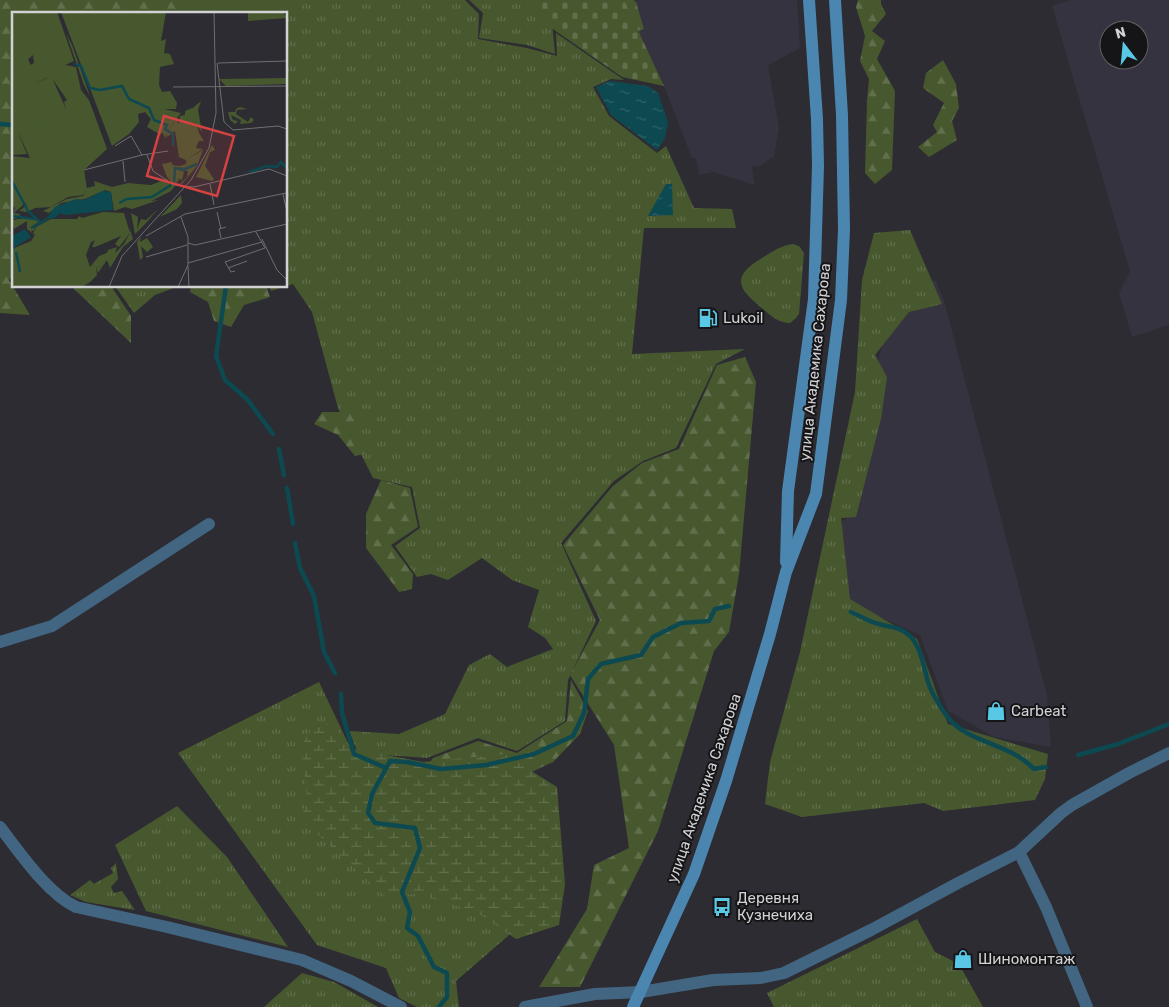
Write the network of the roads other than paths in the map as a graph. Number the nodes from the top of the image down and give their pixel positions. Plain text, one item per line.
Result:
1 (808, 0) edge
2 (835, 0) edge
3 (208, 524) dead end
4 (786, 572) junction
5 (0, 642) edge
6 (1169, 753) edge
7 (0, 827) edge
8 (1019, 852) junction
9 (640, 992) junction
10 (401, 1007) edge
11 (524, 1007) edge
12 (633, 1007) edge
13 (1087, 1007) edge

1 - 4 main road, улица Академика Сахарова
2 - 4 main road, улица Академика Сахарова
3 - 5 street
4 - 9 main road, улица Академика Сахарова
6 - 8 street
7 - 10 street
8 - 9 street
8 - 13 street
9 - 11 street
9 - 12 main road, улица Академика Сахарова

